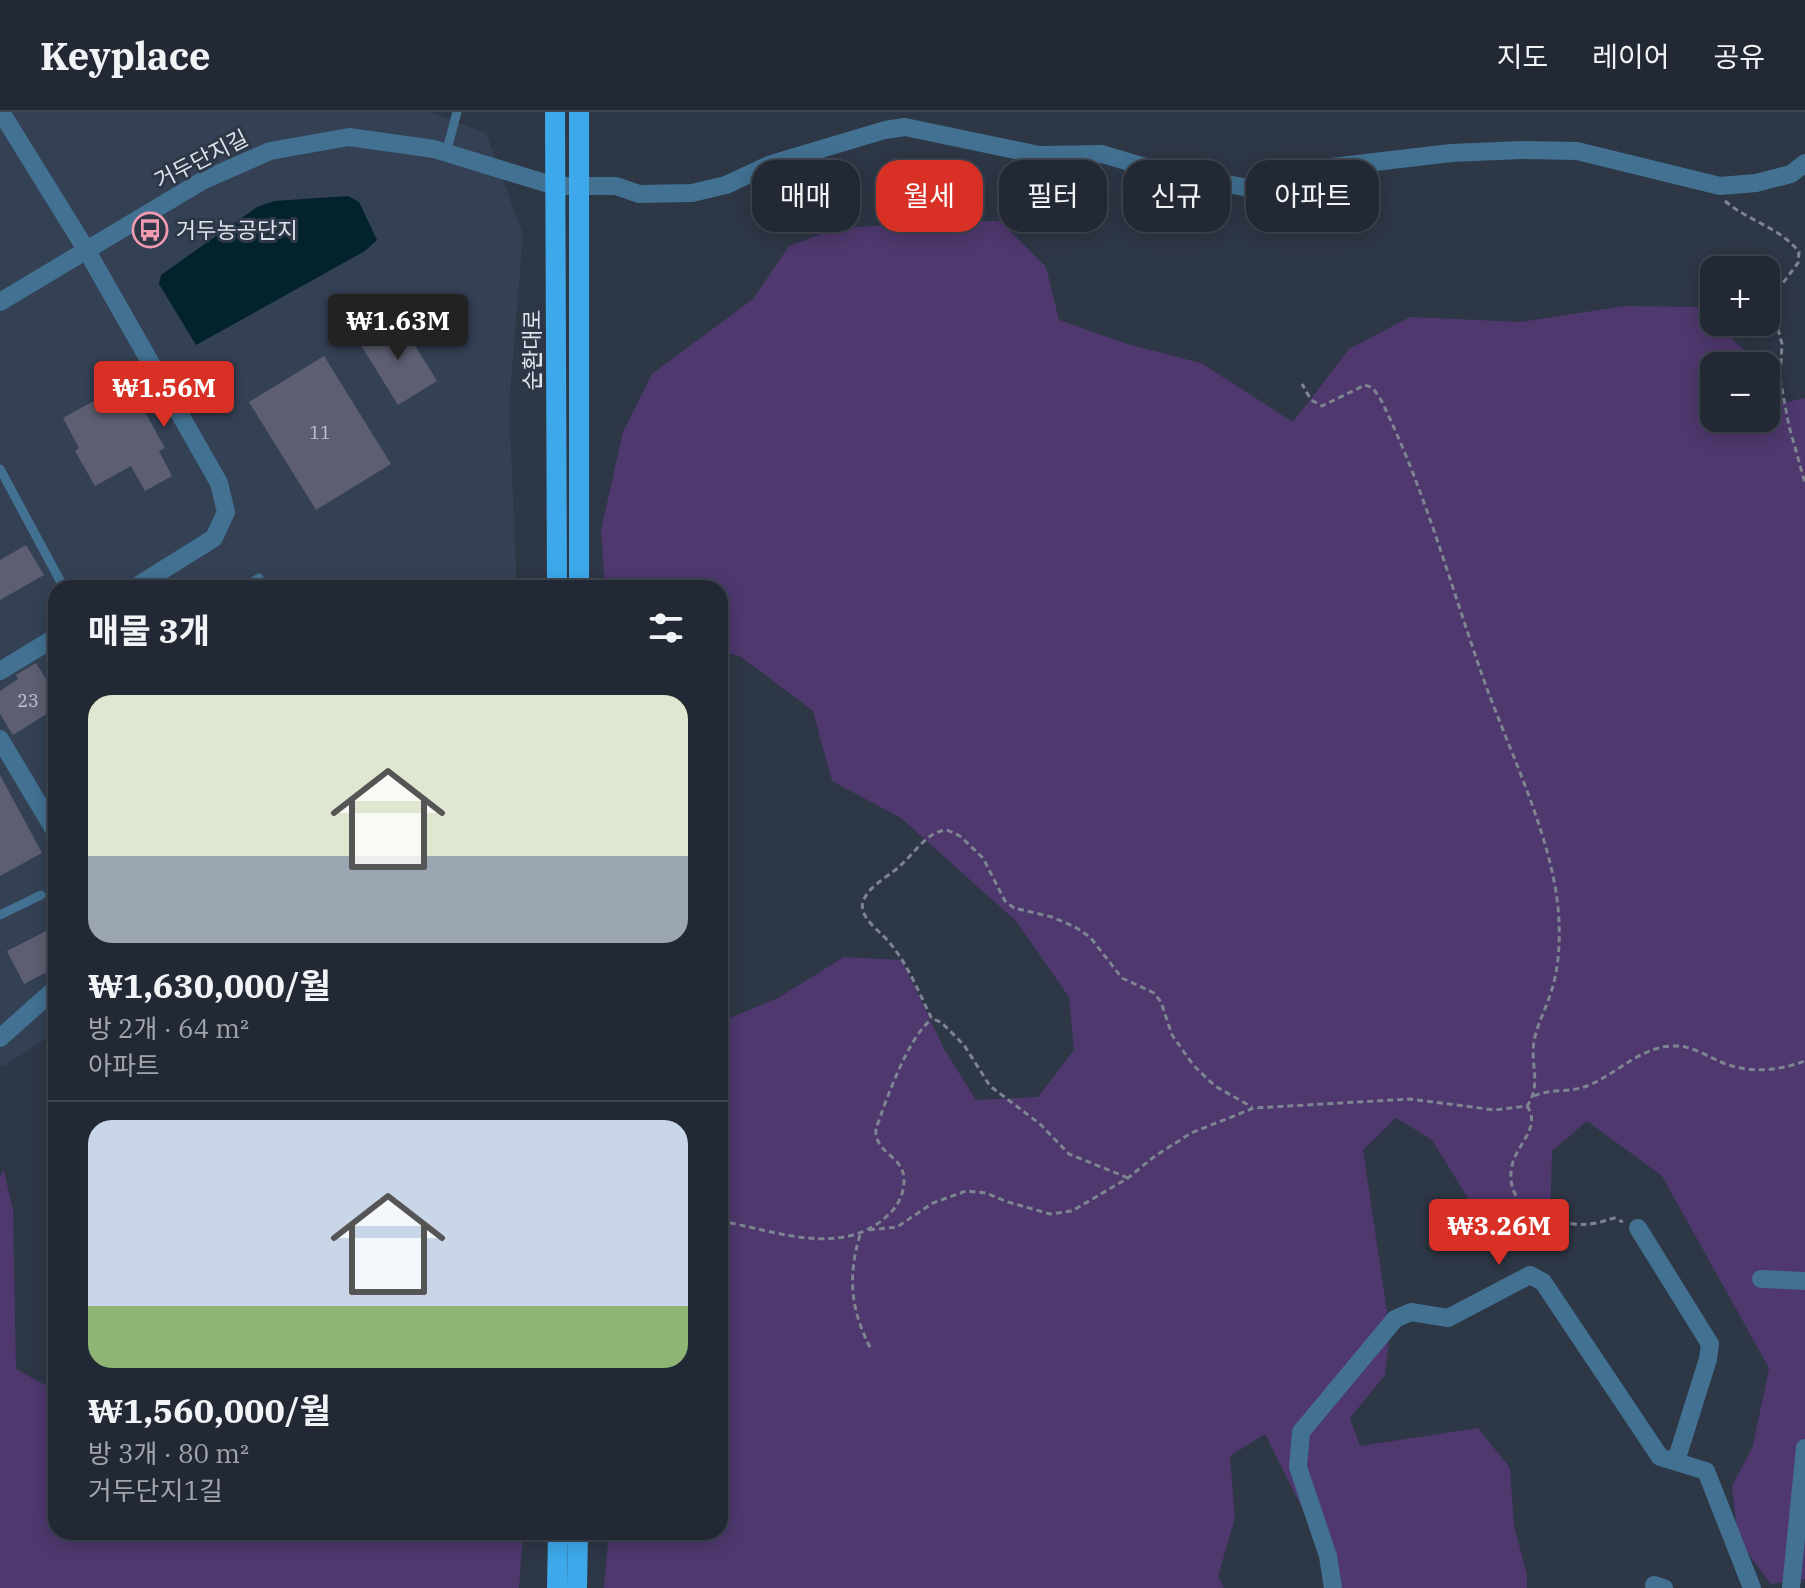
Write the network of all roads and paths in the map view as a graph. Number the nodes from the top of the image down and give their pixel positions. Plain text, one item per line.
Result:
1 (1, 112) edge
2 (457, 112) edge
3 (555, 112) edge
4 (579, 112) edge
5 (446, 153) junction
6 (1805, 163) edge
7 (555, 186) junction
8 (1720, 186) junction
9 (579, 188) junction
10 (87, 251) junction
11 (1780, 286) edge
12 (0, 302) edge
13 (1779, 336) edge
14 (1302, 384) dead end
15 (0, 469) edge
16 (1805, 483) edge
17 (259, 578) dead end
18 (60, 580) edge
19 (147, 580) edge
20 (256, 580) edge
21 (557, 580) edge
22 (579, 580) edge
23 (48, 644) edge
24 (0, 671) edge
25 (0, 739) edge
26 (48, 820) edge
27 (41, 895) dead end
28 (0, 915) edge
29 (48, 995) edge
30 (932, 1019) junction
31 (0, 1038) edge
32 (1805, 1061) edge
33 (1534, 1096) junction
34 (1527, 1106) junction
35 (1254, 1108) junction
36 (1128, 1178) junction
37 (728, 1223) edge
38 (1638, 1228) joint
39 (869, 1230) junction
40 (860, 1235) junction
41 (1761, 1279) dead end
42 (1805, 1281) edge
43 (872, 1351) dead end
44 (1805, 1448) edge
45 (1676, 1461) junction
46 (558, 1540) edge
47 (578, 1540) edge
48 (557, 1588) edge
49 (577, 1588) edge
50 (1333, 1588) edge
51 (1752, 1588) edge
52 (1791, 1588) edge

1 - 10 street
2 - 5 lane
3 - 7 main road, 순환대로
4 - 9 main road
5 - 7 street, 거두단지길
5 - 10 street, 거두단지길
6 - 8 street, 거두단지길
7 - 9 street, 거두단지길
7 - 21 main road, 순환대로
8 - 9 street, 거두단지길
8 - 11 path
9 - 22 main road
10 - 12 street, 거두단지길
10 - 19 street
13 - 16 path
14 - 33 path
15 - 18 lane
17 - 20 lane
23 - 24 street
25 - 26 street
27 - 28 lane
29 - 31 street
30 - 35 path
30 - 36 path
30 - 39 path
32 - 33 path
33 - 34 path
34 - 35 path
34 - 38 path
35 - 36 path
36 - 39 path
37 - 40 path
38 - 45 street
39 - 40 path
40 - 43 path
41 - 42 street
44 - 52 street
45 - 50 street
45 - 51 street
46 - 48 main road
47 - 49 main road

